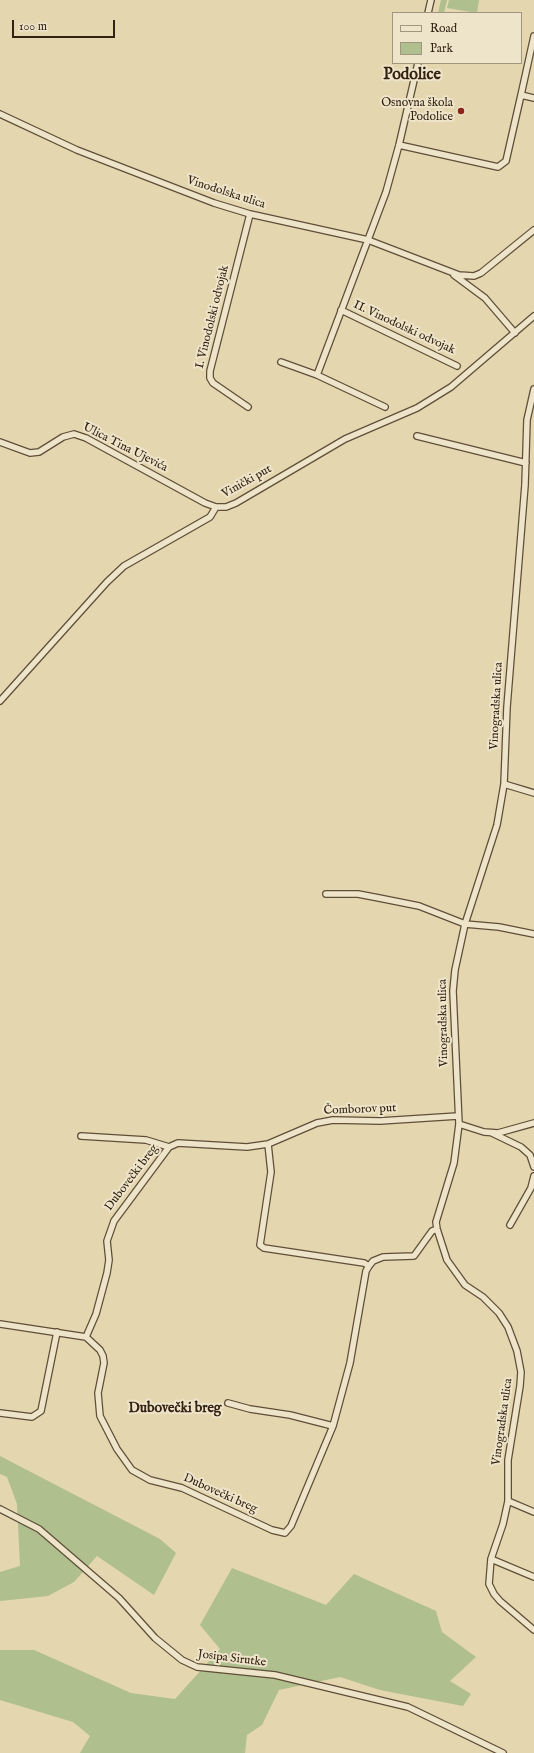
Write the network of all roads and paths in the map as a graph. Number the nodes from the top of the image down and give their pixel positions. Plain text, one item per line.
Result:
1 (431, 0) edge
2 (428, 12) edge
3 (534, 36) edge
4 (418, 64) edge
5 (521, 95) junction
6 (534, 98) edge
7 (0, 114) edge
8 (399, 145) junction
9 (250, 214) junction
10 (534, 230) edge
11 (368, 240) junction
12 (452, 273) junction
13 (341, 310) junction
14 (534, 316) edge
15 (515, 333) junction
16 (281, 362) dead end
17 (457, 366) dead end
18 (317, 374) junction
19 (534, 389) edge
20 (248, 407) dead end
21 (385, 407) dead end
22 (417, 436) dead end
23 (0, 442) edge
24 (526, 463) junction
25 (216, 507) junction
26 (0, 701) edge
27 (504, 784) junction
28 (534, 792) edge
29 (326, 894) dead end
30 (465, 924) junction
31 (534, 934) edge
32 (458, 1116) junction
33 (534, 1123) edge
34 (459, 1124) junction
35 (491, 1133) junction
36 (82, 1136) dead end
37 (268, 1144) junction
38 (169, 1147) junction
39 (534, 1167) edge
40 (534, 1176) edge
41 (510, 1226) dead end
42 (437, 1229) junction
43 (369, 1266) junction
44 (0, 1324) edge
45 (57, 1332) junction
46 (86, 1337) junction
47 (228, 1403) dead end
48 (0, 1413) edge
49 (333, 1426) junction
50 (508, 1501) junction
51 (0, 1509) edge
52 (534, 1512) edge
53 (491, 1558) junction
54 (534, 1577) edge
55 (534, 1630) edge
56 (503, 1753) edge

1 - 2 street
3 - 5 street
4 - 8 street, II. Vinodolski odvojak
5 - 6 street
5 - 8 street
7 - 9 street, Vinodolska ulica
8 - 11 street, II. Vinodolski odvojak
9 - 11 street, Vinodolska ulica
9 - 20 street, I. Vinodolski odvojak
10 - 12 street, Vinodolska ulica
11 - 12 street, Vinodolska ulica
11 - 13 street, II. Vinodolski odvojak
12 - 15 street, Vinodolska ulica
13 - 17 street, II. Vinodolski odvojak
13 - 18 street, II. Vinodolski odvojak
14 - 15 street, Vinički put
15 - 25 street, Vinički put
16 - 18 street
18 - 21 street
19 - 24 street, Vinogradska ulica
22 - 24 street
23 - 25 street, Ulica Tina Ujevića
24 - 27 street, Vinogradska ulica
25 - 26 street, Vinički put
27 - 28 street
27 - 30 street, Vinogradska ulica
29 - 30 street
30 - 31 street
30 - 32 street, Vinogradska ulica
32 - 34 street, Vinogradska ulica
32 - 37 street, Čomborov put
33 - 35 street
34 - 35 street
34 - 42 street, Vinogradska ulica
35 - 39 street
36 - 38 street, Čomborov put
37 - 38 street, Čomborov put
37 - 43 street
38 - 46 street, Dubovečki breg
40 - 41 street
42 - 43 street
42 - 50 street, Vinogradska ulica
43 - 49 street, Dubovečki breg
44 - 45 street
45 - 46 street
45 - 48 street
46 - 49 street, Dubovečki breg
47 - 49 street
50 - 52 street
50 - 53 street, Vinogradska ulica
51 - 56 street, Josipa Sirutke
53 - 54 street
53 - 55 street, Vinogradska ulica

